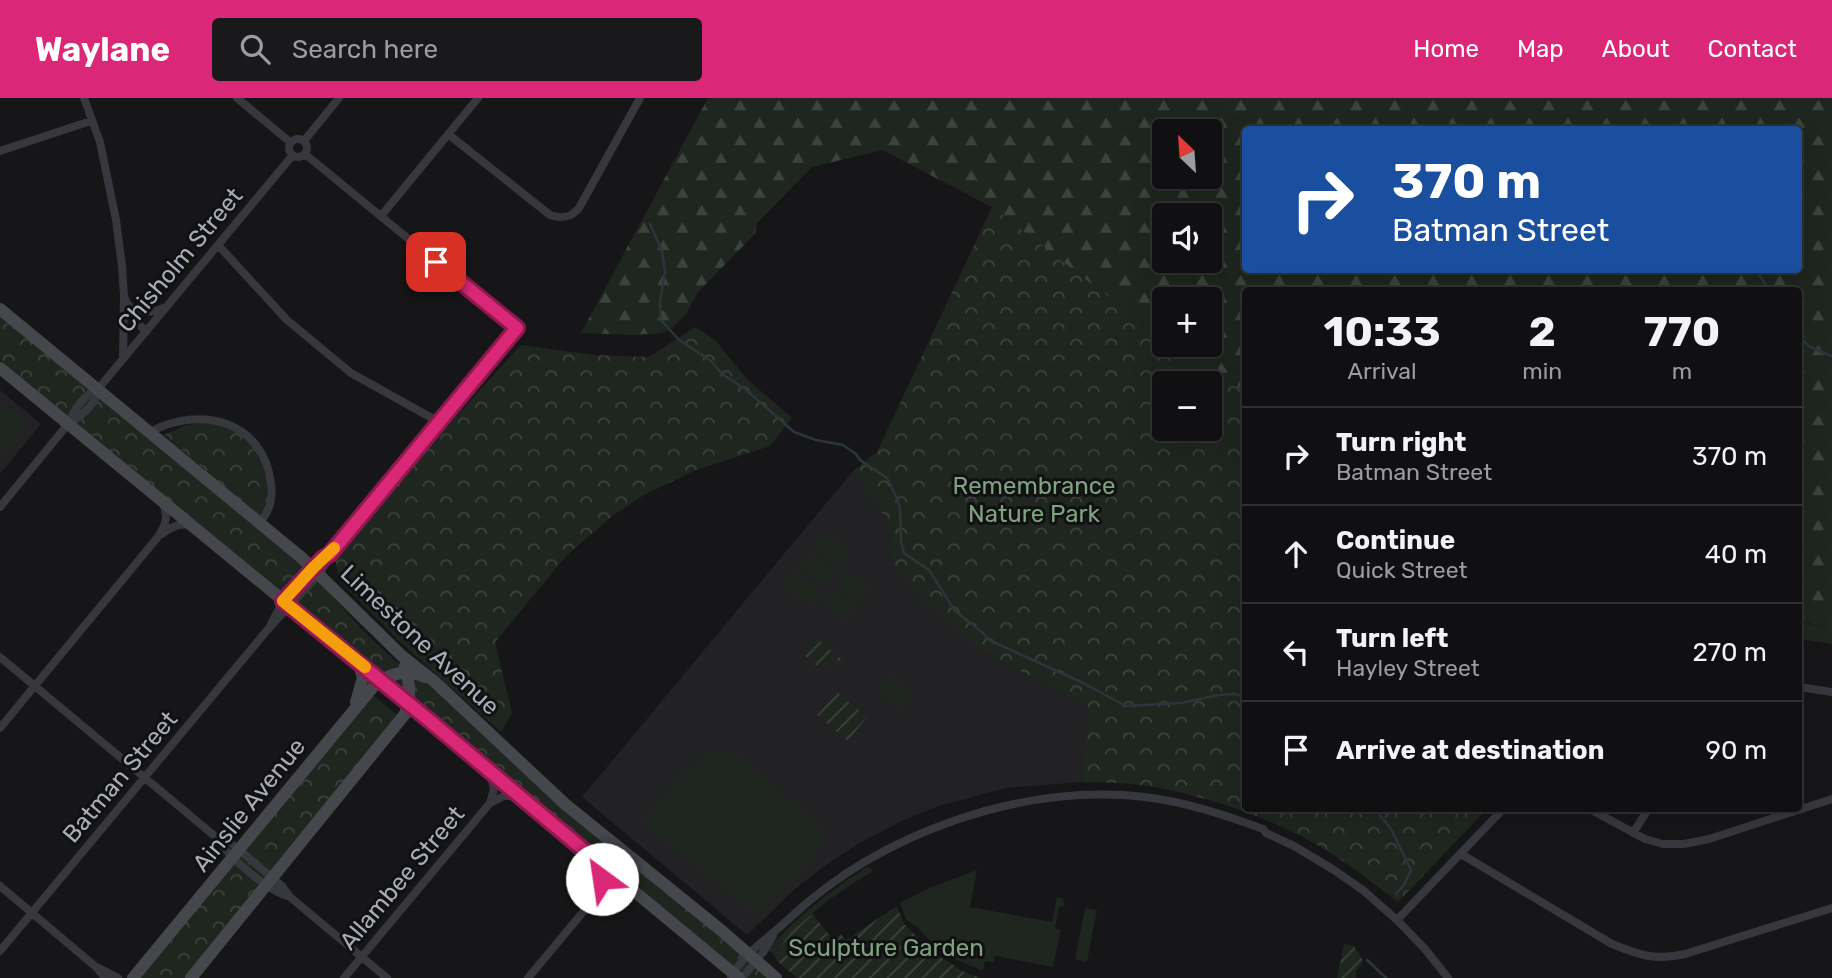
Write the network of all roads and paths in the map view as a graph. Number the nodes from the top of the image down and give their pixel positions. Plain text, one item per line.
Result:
1 (84, 98) edge
2 (237, 98) edge
3 (339, 98) edge
4 (478, 98) edge
5 (640, 98) edge
6 (91, 121) junction
7 (448, 134) junction
8 (304, 141) junction
9 (290, 142) junction
10 (0, 151) edge
11 (305, 154) junction
12 (292, 156) junction
13 (381, 216) junction
14 (218, 245) junction
15 (125, 300) junction
16 (166, 307) junction
17 (0, 309) edge
18 (145, 332) junction
19 (122, 359) junction
20 (0, 368) edge
21 (98, 389) junction
22 (439, 422) junction
23 (68, 424) junction
24 (150, 432) junction
25 (162, 501) junction
26 (0, 507) edge
27 (259, 523) junction
28 (190, 525) junction
29 (157, 538) junction
30 (316, 571) junction
31 (286, 604) junction
32 (402, 656) junction
33 (0, 657) edge
34 (357, 660) junction
35 (407, 673) junction
36 (381, 680) junction
37 (435, 682) junction
38 (35, 686) junction
39 (1802, 687) edge
40 (1832, 692) edge
41 (408, 703) junction
42 (350, 715) junction
43 (430, 721) junction
44 (397, 726) junction
45 (0, 728) edge
46 (489, 772) junction
47 (144, 778) junction
48 (519, 796) junction
49 (1832, 799) edge
50 (490, 803) junction
51 (1802, 809) edge
52 (1500, 812) edge
53 (1595, 812) edge
54 (1647, 812) edge
55 (1792, 812) edge
56 (1633, 834) junction
57 (236, 854) junction
58 (1461, 854) junction
59 (598, 862) junction
60 (269, 881) junction
61 (627, 885) junction
62 (0, 886) edge
63 (597, 894) junction
64 (1832, 908) edge
65 (32, 913) junction
66 (1397, 920) junction
67 (0, 951) edge
68 (362, 957) junction
69 (751, 957) junction
70 (96, 967) junction
71 (736, 977) edge
72 (105, 978) edge
73 (118, 978) edge
74 (133, 978) edge
75 (191, 978) edge
76 (344, 978) edge
77 (387, 978) edge
78 (528, 978) edge
79 (776, 978) edge
80 (1448, 978) edge

1 - 6 street
2 - 9 street
3 - 8 street
4 - 7 street
5 - 7 street
6 - 10 street
6 - 15 street
7 - 13 street
8 - 9 street
8 - 11 street
9 - 12 street
11 - 12 street
11 - 13 street
12 - 14 street, Chisholm Street
13 - 22 street, Batman Street
14 - 16 street, Chisholm Street
14 - 22 street
15 - 16 street
15 - 18 street
15 - 19 street
16 - 18 street, Chisholm Street
17 - 21 main road, Limestone Avenue
18 - 19 street, Chisholm Street
19 - 21 street, Chisholm Street
20 - 23 main road, Limestone Avenue
21 - 23 street, Chisholm Street
21 - 24 main road, Limestone Avenue
22 - 30 street, Batman Street
23 - 25 main road, Limestone Avenue
23 - 26 street, Chisholm Street
24 - 27 main road, Limestone Avenue
24 - 27 street
25 - 28 main road, Limestone Avenue
25 - 29 street
27 - 30 main road, Limestone Avenue
28 - 29 street
28 - 31 main road, Limestone Avenue
29 - 38 street
30 - 31 street, Batman Street
30 - 32 main road, Limestone Avenue
31 - 34 main road, Limestone Avenue
31 - 47 street, Batman Street
32 - 35 main road
32 - 37 main road, Limestone Avenue
33 - 38 street
34 - 36 main road, Limestone Avenue
34 - 42 main road
35 - 36 main road
35 - 37 main road
35 - 41 main road
36 - 41 main road, Limestone Avenue
36 - 42 main road, Ainslie Avenue
37 - 69 main road, Limestone Avenue
38 - 45 street
38 - 47 street
39 - 40 street
41 - 43 main road, Limestone Avenue
41 - 44 main road
42 - 57 main road, Ainslie Avenue
43 - 44 main road
43 - 46 main road, Limestone Avenue
44 - 60 main road
46 - 48 main road, Limestone Avenue
46 - 50 street, Allambee Street
47 - 57 street
47 - 65 street, Batman Street
48 - 50 street, Allambee Street
48 - 59 main road, Limestone Avenue
49 - 51 street
50 - 68 street, Allambee Street
52 - 58 street
53 - 56 street
54 - 56 street
55 - 56 street
57 - 60 street
57 - 74 main road, Ainslie Avenue
58 - 64 street
58 - 66 street
59 - 61 main road, Limestone Avenue
59 - 63 street
60 - 68 street
60 - 75 main road
61 - 63 street
61 - 71 main road, Limestone Avenue
62 - 65 street
63 - 78 street
65 - 67 street, Batman Street
65 - 70 street
66 - 69 street
66 - 80 street
68 - 76 street, Allambee Street
68 - 77 street
69 - 71 street
69 - 79 main road, Limestone Avenue
70 - 72 street
70 - 73 street

